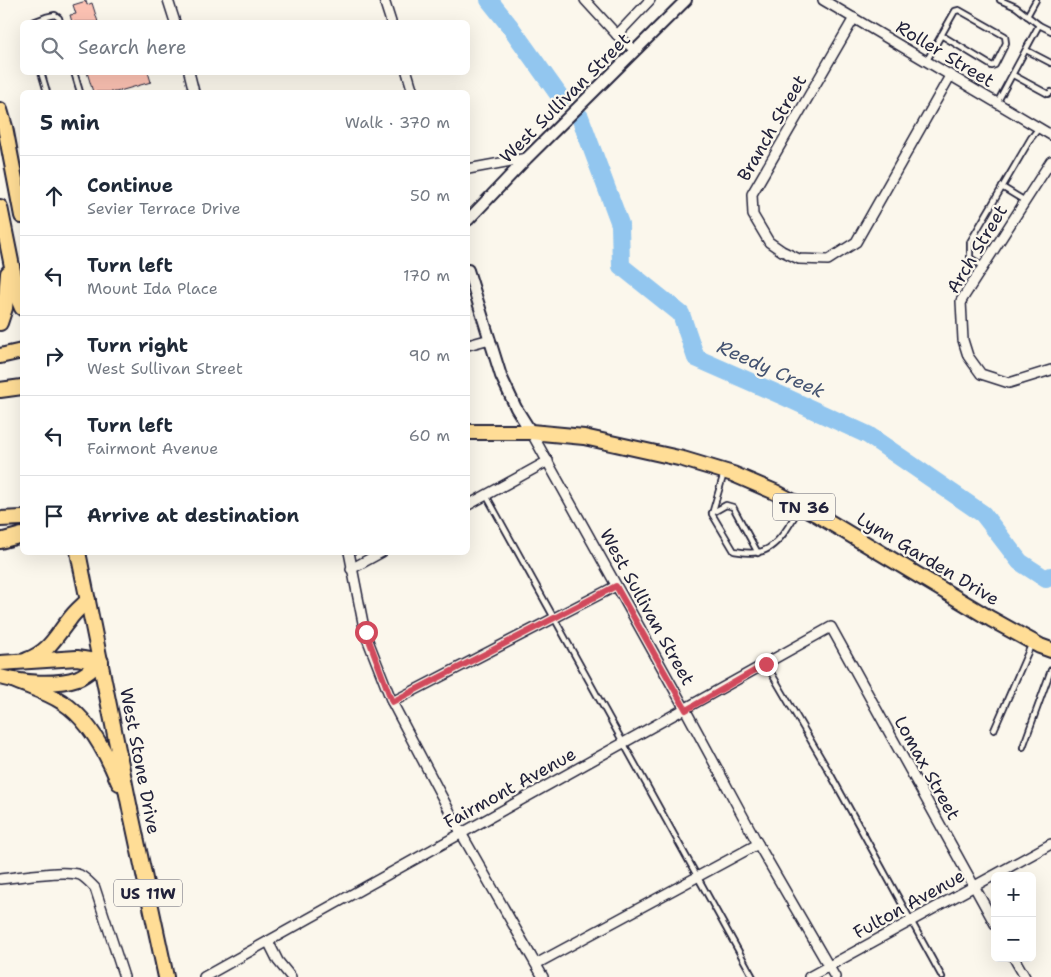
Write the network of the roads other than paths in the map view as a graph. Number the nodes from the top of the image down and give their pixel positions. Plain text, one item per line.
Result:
1 (168, 0) edge
2 (384, 0) edge
3 (585, 0) edge
4 (650, 0) edge
5 (686, 0) edge
6 (823, 0) edge
7 (1000, 0) edge
8 (1036, 0) edge
9 (836, 3) edge
10 (1027, 16) junction
11 (854, 18) junction
12 (37, 20) edge
13 (60, 20) edge
14 (174, 20) edge
15 (390, 20) edge
16 (1039, 25) junction
17 (1051, 31) edge
18 (617, 35) junction
19 (941, 35) junction
20 (635, 50) junction
21 (1026, 50) junction
22 (926, 62) junction
23 (1051, 62) edge
24 (42, 75) edge
25 (75, 75) edge
26 (191, 75) edge
27 (407, 75) edge
28 (1012, 75) junction
29 (950, 76) junction
30 (46, 90) edge
31 (79, 90) edge
32 (194, 90) edge
33 (412, 90) edge
34 (1051, 92) edge
35 (997, 104) junction
36 (0, 110) edge
37 (1039, 128) junction
38 (1051, 135) edge
39 (527, 158) junction
40 (1051, 161) edge
41 (470, 169) edge
42 (1002, 187) junction
43 (1025, 201) junction
44 (20, 206) edge
45 (0, 207) edge
46 (470, 218) edge
47 (4, 243) edge
48 (983, 266) junction
49 (470, 276) edge
50 (20, 303) edge
51 (0, 323) edge
52 (490, 340) junction
53 (470, 345) edge
54 (20, 351) edge
55 (0, 356) edge
56 (1051, 370) edge
57 (20, 386) edge
58 (0, 390) edge
59 (470, 432) edge
60 (531, 432) junction
61 (548, 461) junction
62 (724, 472) junction
63 (486, 495) junction
64 (470, 504) edge
65 (800, 505) junction
66 (712, 514) junction
67 (20, 518) edge
68 (0, 519) edge
69 (0, 535) edge
70 (20, 535) edge
71 (20, 536) edge
72 (0, 541) edge
73 (758, 552) junction
74 (79, 555) edge
75 (349, 555) edge
76 (377, 555) edge
77 (351, 569) junction
78 (616, 586) junction
79 (88, 600) junction
80 (554, 618) junction
81 (831, 627) joint
82 (1032, 642) junction
83 (1051, 650) edge
84 (101, 662) junction
85 (7, 663) edge
86 (766, 664) junction
87 (1051, 670) edge
88 (6, 678) edge
89 (392, 702) junction
90 (686, 710) junction
91 (994, 730) dead end
92 (624, 743) junction
93 (1023, 747) dead end
94 (130, 809) junction
95 (461, 833) junction
96 (758, 844) junction
97 (1051, 844) edge
98 (698, 876) junction
99 (0, 879) edge
100 (974, 887) junction
101 (991, 917) edge
102 (911, 921) junction
103 (268, 941) junction
104 (1016, 962) edge
105 (536, 964) junction
106 (829, 966) junction
107 (124, 977) edge
108 (166, 977) edge
109 (204, 977) edge
110 (291, 977) edge
111 (543, 977) edge
112 (753, 977) edge
113 (809, 977) edge
114 (835, 977) edge
115 (942, 977) edge
116 (1025, 977) edge

1 - 14 street
2 - 15 street
3 - 18 street
4 - 18 street, West Sullivan Street
5 - 20 street, West Sullivan Street
6 - 9 street, Roller Street
7 - 10 lane
8 - 10 lane
9 - 11 street, Roller Street
10 - 16 lane
11 - 22 street, Roller Street
11 - 29 street, Branch Street
12 - 13 lane
16 - 17 lane
16 - 21 lane
18 - 20 street
19 - 19 lane
19 - 22 lane
20 - 39 street, West Sullivan Street
21 - 23 lane
21 - 28 lane
22 - 29 street, Roller Street
24 - 30 lane
25 - 31 lane
26 - 32 street
27 - 33 street
28 - 34 lane
28 - 35 lane
29 - 35 street, Roller Street
35 - 37 street, Roller Street
36 - 44 main road
37 - 38 street, Roller Street
37 - 42 lane
39 - 41 street
39 - 46 street, West Sullivan Street
40 - 43 street, Arch Street
42 - 43 lane
42 - 48 lane
43 - 48 street, Arch Street
45 - 47 main road
47 - 50 main road
47 - 51 main road
48 - 56 street, Arch Street
49 - 52 street, West Sullivan Street
52 - 53 street
52 - 60 street, West Sullivan Street
54 - 55 main road
57 - 58 main road
59 - 60 main road, Lynn Garden Drive / TN 36
60 - 61 street, West Sullivan Street
60 - 62 main road, Lynn Garden Drive / TN 36
61 - 63 street
61 - 78 street, West Sullivan Street
62 - 65 main road, Lynn Garden Drive / TN 36
62 - 66 lane
63 - 64 street
63 - 80 lane
65 - 73 lane
65 - 82 main road, Lynn Garden Drive / TN 36
66 - 73 lane
66 - 73 lane
67 - 68 main road
69 - 70 main road
71 - 72 main road
74 - 79 main road, West Stone Drive / US 11W
75 - 77 street
76 - 77 street
77 - 89 street
78 - 80 street
78 - 90 street, West Sullivan Street
79 - 84 main road, West Stone Drive / US 11W
79 - 85 main road
80 - 89 street
80 - 92 lane
81 - 86 street, Fairmont Avenue
81 - 100 street, Lomax Street
82 - 83 main road, Lynn Garden Drive / TN 36
82 - 91 lane
84 - 85 main road
84 - 88 main road
84 - 94 main road, West Stone Drive / US 11W
86 - 90 street, Fairmont Avenue
86 - 102 lane
87 - 93 lane
88 - 94 main road
89 - 95 street
90 - 92 street, Fairmont Avenue
90 - 96 street, West Sullivan Street
92 - 95 street, Fairmont Avenue
92 - 98 lane
94 - 108 main road, West Stone Drive / US 11W
95 - 103 street, Fairmont Avenue
95 - 105 street
96 - 98 street
96 - 106 street, West Sullivan Street
97 - 100 street, Fulton Avenue
98 - 105 street
98 - 112 lane
99 - 107 street
100 - 101 street, Lomax Street
100 - 102 street, Fulton Avenue
102 - 106 street, Fulton Avenue
102 - 115 lane
103 - 109 street, Fairmont Avenue
103 - 110 street
104 - 116 street
105 - 111 street
106 - 113 street, Fulton Avenue
106 - 114 street, West Sullivan Street

